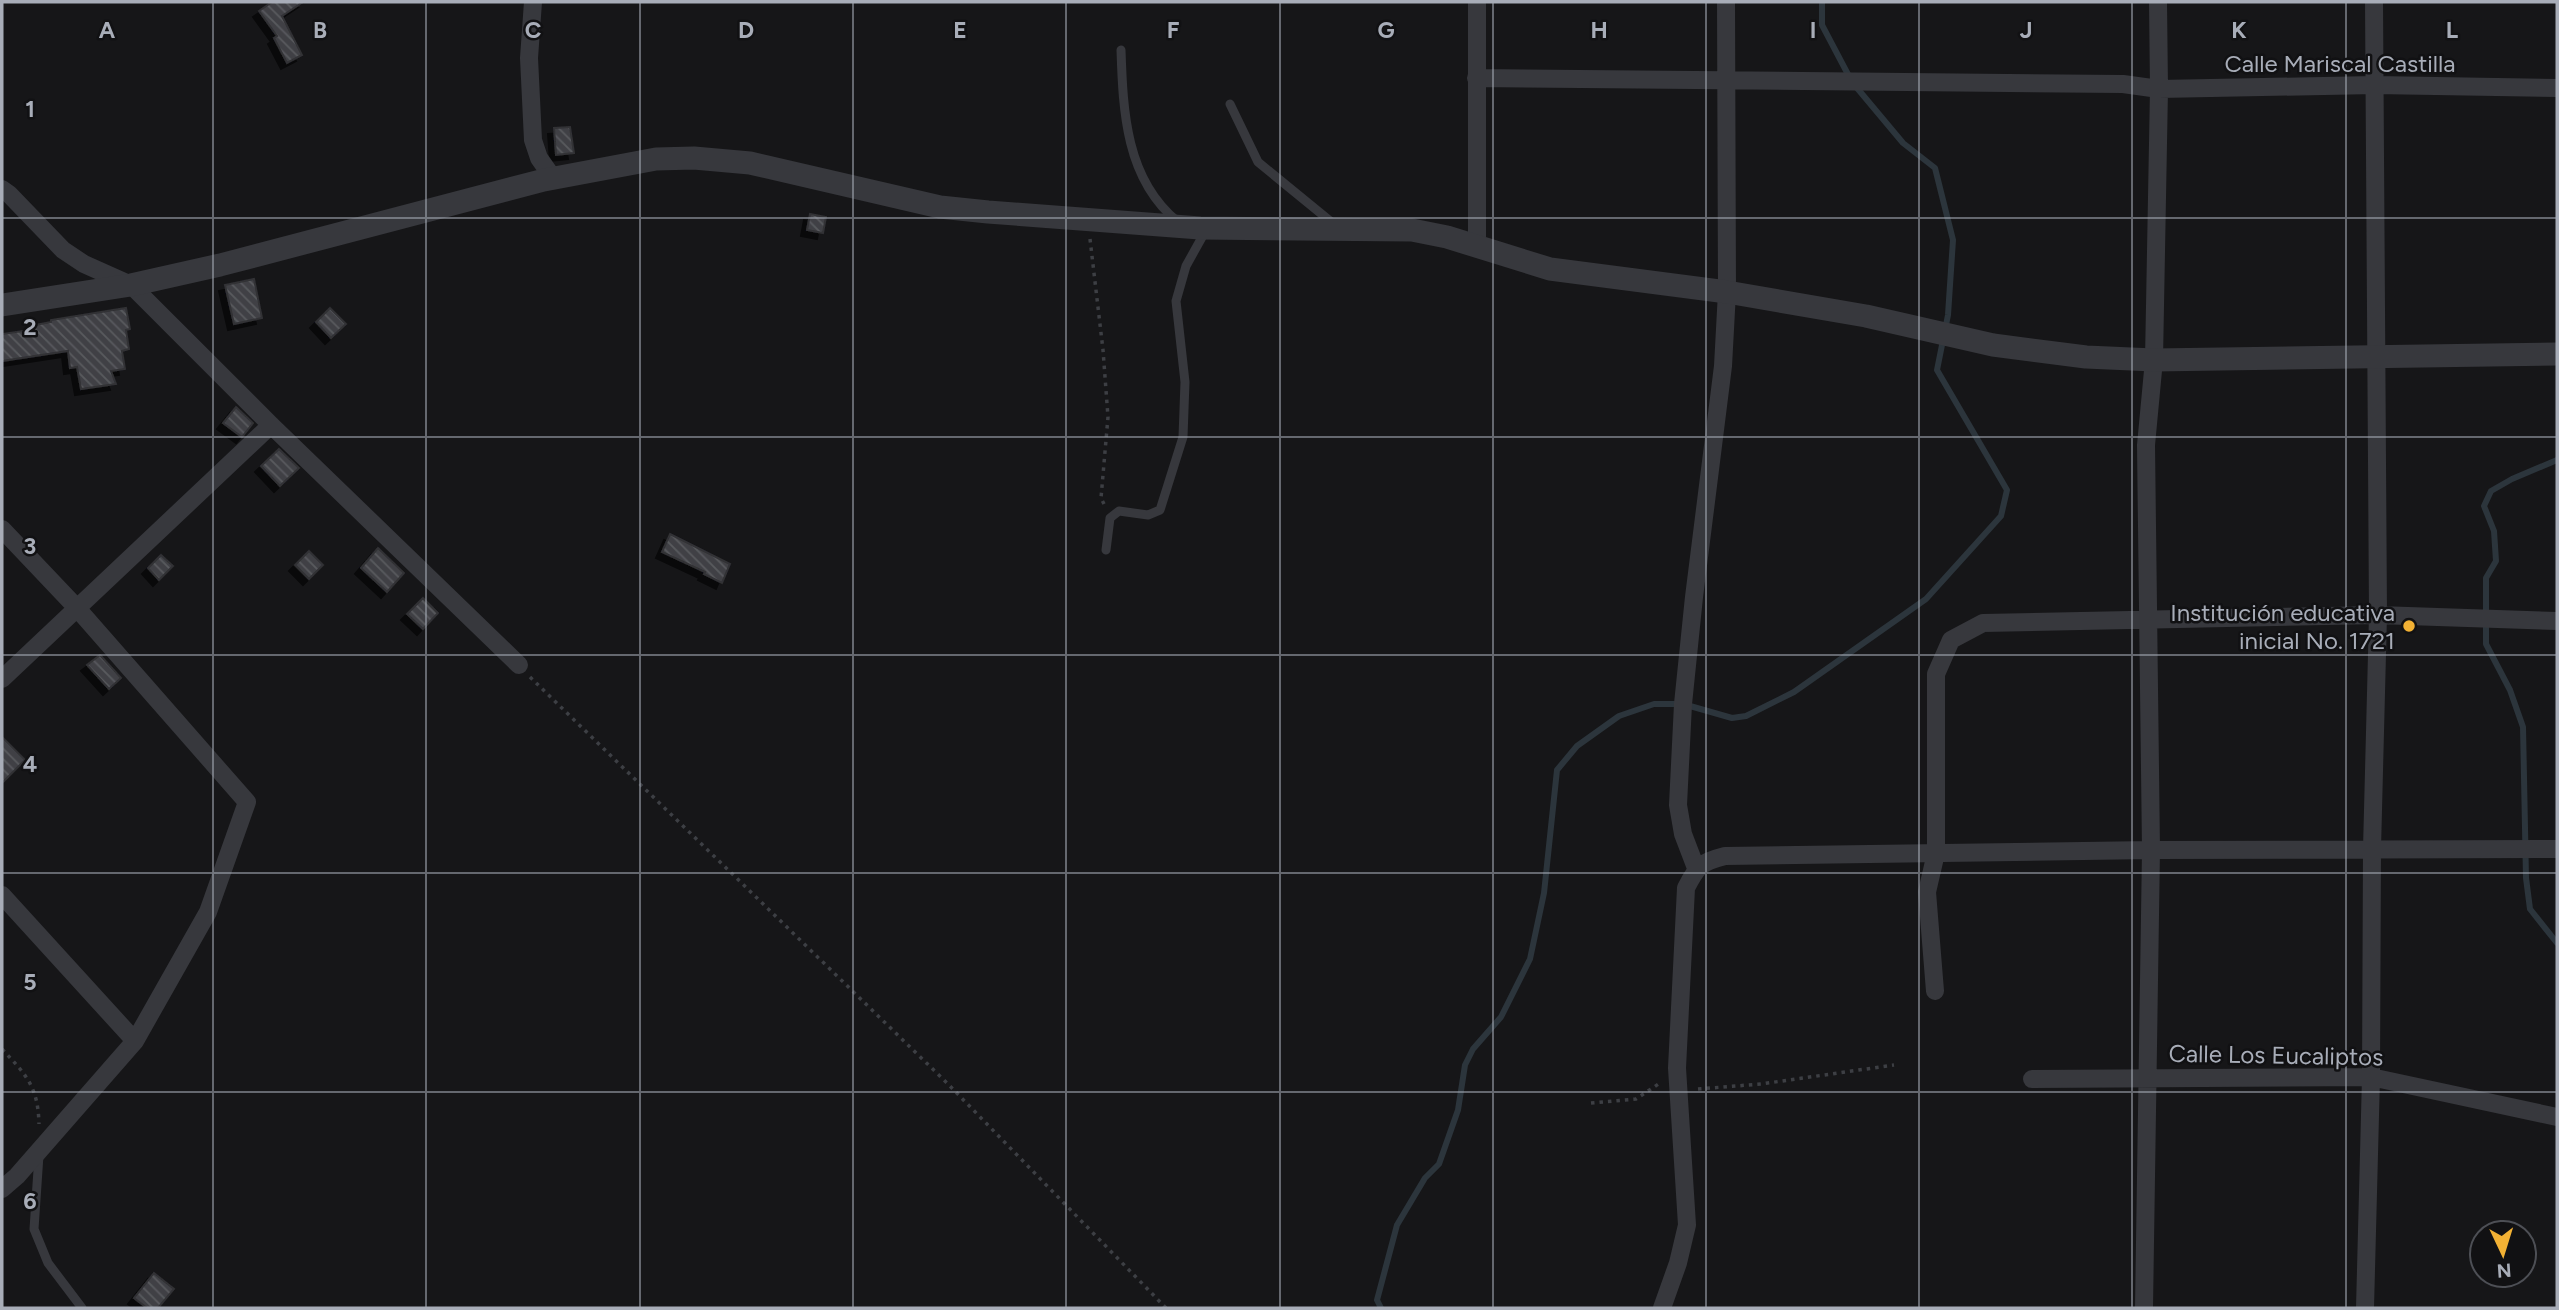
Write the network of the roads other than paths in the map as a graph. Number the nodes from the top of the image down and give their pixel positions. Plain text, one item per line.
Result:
1 (533, 2) edge
2 (1476, 2) edge
3 (1726, 2) edge
4 (2158, 2) edge
5 (2374, 2) edge
6 (1121, 50) dead end
7 (1476, 78) junction
8 (1727, 80) junction
9 (2375, 85) junction
10 (2557, 88) edge
11 (2159, 89) junction
12 (1230, 104) dead end
13 (553, 178) junction
14 (2, 189) edge
15 (1195, 228) junction
16 (1339, 229) junction
17 (1477, 246) junction
18 (131, 285) junction
19 (1727, 292) junction
20 (2, 305) edge
21 (2557, 354) edge
22 (2376, 355) junction
23 (2154, 360) junction
24 (271, 425) junction
25 (2, 529) edge
26 (1106, 550) dead end
27 (76, 607) junction
28 (2378, 615) junction
29 (2149, 620) junction
30 (2557, 621) edge
31 (519, 665) road end
32 (2, 679) edge
33 (2372, 849) junction
34 (2557, 849) edge
35 (2151, 850) junction
36 (1936, 853) junction
37 (1696, 868) junction
38 (2, 895) edge
39 (1935, 990) dead end
40 (135, 1041) junction
41 (2147, 1077) junction
42 (2371, 1077) junction
43 (2032, 1079) dead end
44 (2557, 1117) edge
45 (40, 1150) junction
46 (9, 1172) edge
47 (2, 1189) edge
48 (82, 1308) edge
49 (1662, 1308) edge
50 (2144, 1308) edge
51 (2365, 1308) edge

1 - 13 street
2 - 7 street
3 - 8 street
4 - 11 street
5 - 9 street
6 - 15 lane
7 - 8 street, Calle Mariscal Castilla
7 - 17 street
8 - 11 street, Calle Mariscal Castilla
8 - 19 street
9 - 10 street, Calle Mariscal Castilla
9 - 11 street, Calle Mariscal Castilla
9 - 22 street
11 - 23 street
12 - 16 lane
13 - 15 street
13 - 18 street
14 - 18 street
15 - 16 street
15 - 26 lane
16 - 17 street
17 - 19 street
18 - 20 street
18 - 24 street
19 - 23 street
19 - 37 street
21 - 22 street
22 - 23 street
22 - 28 street
23 - 29 street
24 - 27 street
24 - 31 street
25 - 27 street
27 - 32 street
27 - 40 street
28 - 29 street
28 - 30 street
28 - 33 street
29 - 35 street
29 - 36 street
33 - 34 street
33 - 35 street
33 - 42 street
35 - 36 street
35 - 41 street
36 - 37 street
36 - 39 street
37 - 49 street
38 - 40 street
40 - 45 street
41 - 42 street, Calle Los Eucaliptos
41 - 43 street, Calle Los Eucaliptos
41 - 50 street
42 - 44 street, Calle Los Eucaliptos
42 - 51 street
45 - 46 street
45 - 48 lane
46 - 47 street

